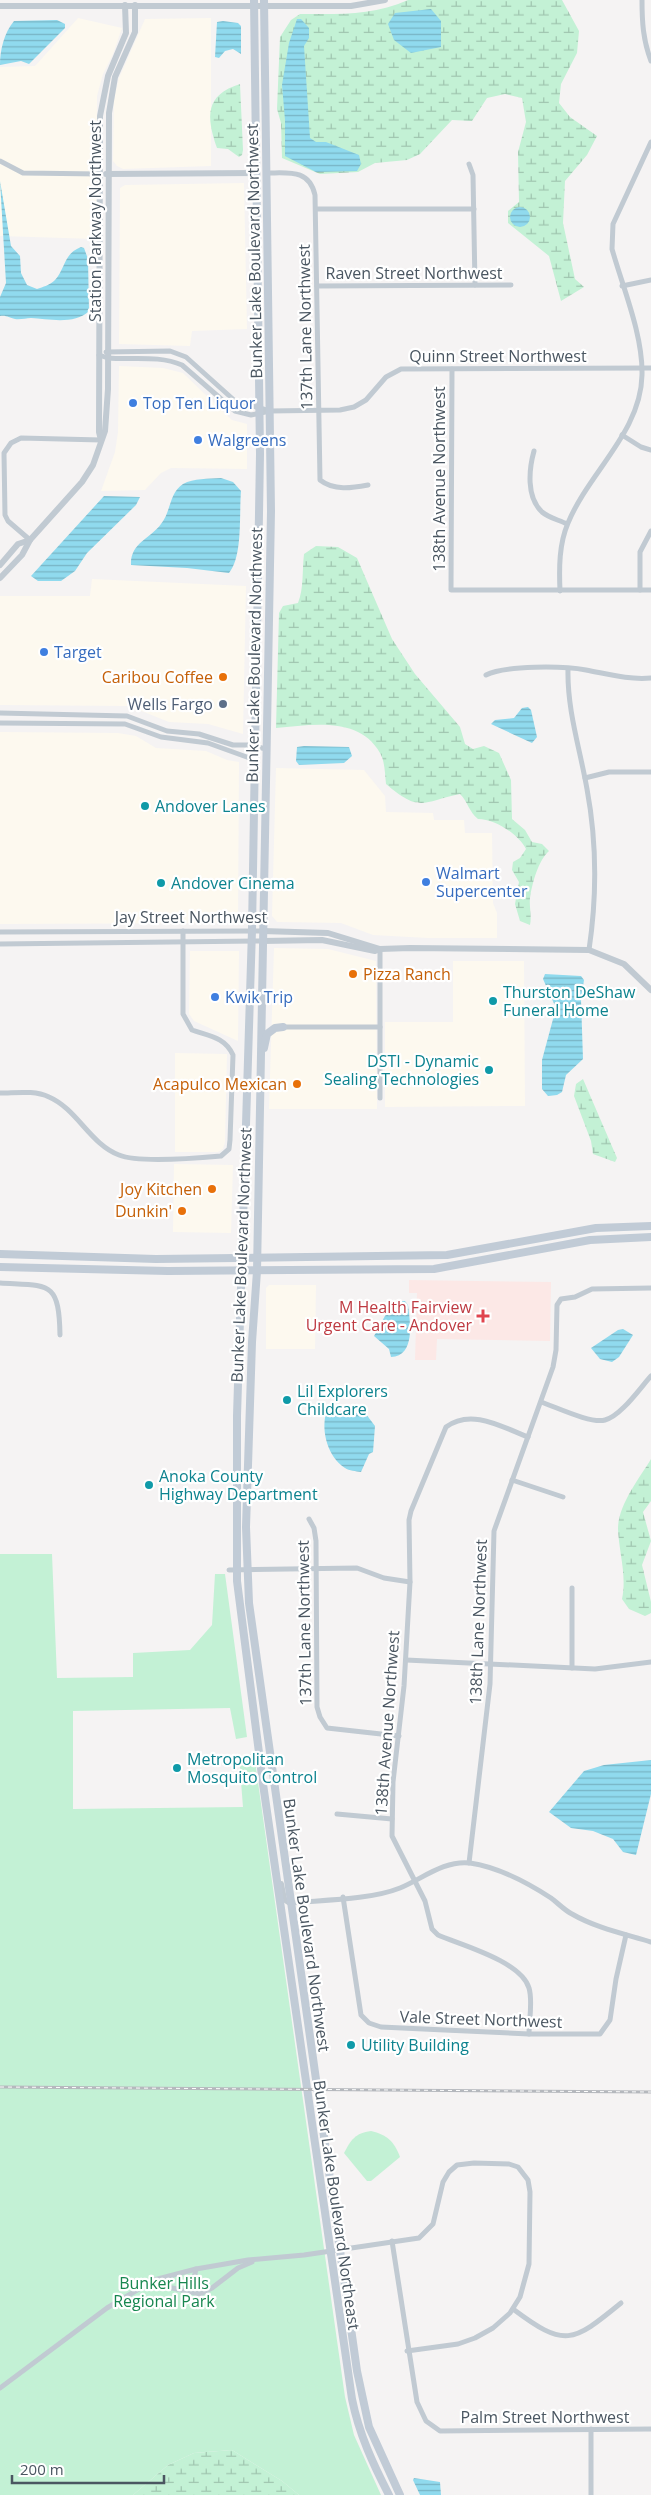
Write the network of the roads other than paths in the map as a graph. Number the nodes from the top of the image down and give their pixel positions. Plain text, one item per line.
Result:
1 (385, 0) edge
2 (642, 0) edge
3 (254, 2) edge
4 (264, 2) edge
5 (125, 5) junction
6 (135, 5) junction
7 (0, 6) edge
8 (119, 50) junction
9 (126, 54) junction
10 (651, 61) edge
11 (102, 106) junction
12 (109, 107) junction
13 (651, 142) edge
14 (0, 161) edge
15 (469, 164) dead end
16 (256, 173) junction
17 (267, 173) junction
18 (100, 174) junction
19 (109, 174) junction
20 (316, 209) junction
21 (474, 209) junction
22 (651, 280) edge
23 (475, 285) junction
24 (511, 285) dead end
25 (317, 286) junction
26 (622, 286) junction
27 (99, 355) junction
28 (108, 355) junction
29 (452, 368) junction
30 (642, 368) junction
31 (651, 368) edge
32 (260, 411) junction
33 (270, 411) junction
34 (319, 411) junction
35 (622, 435) junction
36 (101, 440) junction
37 (651, 450) edge
38 (534, 451) dead end
39 (368, 485) dead end
40 (567, 524) junction
41 (651, 531) edge
42 (30, 540) junction
43 (0, 565) edge
44 (0, 578) edge
45 (560, 590) junction
46 (640, 590) junction
47 (651, 590) edge
48 (568, 669) junction
49 (486, 675) dead end
50 (651, 678) edge
51 (0, 713) edge
52 (0, 723) edge
53 (256, 747) junction
54 (266, 749) junction
55 (256, 760) junction
56 (651, 772) edge
57 (585, 778) junction
58 (252, 930) junction
59 (183, 931) junction
60 (262, 931) junction
61 (0, 932) edge
62 (262, 941) junction
63 (184, 942) junction
64 (252, 942) junction
65 (0, 944) edge
66 (380, 948) junction
67 (589, 950) junction
68 (651, 990) edge
69 (283, 1027) joint
70 (380, 1028) junction
71 (260, 1085) junction
72 (0, 1092) edge
73 (380, 1098) dead end
74 (651, 1226) edge
75 (651, 1237) edge
76 (0, 1254) edge
77 (243, 1257) junction
78 (256, 1258) junction
79 (0, 1267) edge
80 (242, 1271) junction
81 (257, 1271) junction
82 (0, 1283) edge
83 (651, 1288) edge
84 (60, 1334) dead end
85 (651, 1376) edge
86 (541, 1402) junction
87 (528, 1437) junction
88 (512, 1480) junction
89 (563, 1497) dead end
90 (309, 1519) dead end
91 (236, 1555) joint
92 (316, 1568) junction
93 (232, 1570) junction
94 (246, 1570) junction
95 (410, 1582) junction
96 (572, 1588) dead end
97 (406, 1660) junction
98 (651, 1662) edge
99 (491, 1665) junction
100 (572, 1668) junction
101 (399, 1736) junction
102 (337, 1814) dead end
103 (392, 1819) junction
104 (268, 1821) junction
105 (469, 1863) junction
106 (414, 1881) junction
107 (343, 1897) junction
108 (290, 1903) junction
109 (626, 1934) junction
110 (651, 1942) edge
111 (529, 2034) junction
112 (392, 2241) junction
113 (339, 2249) junction
114 (329, 2251) junction
115 (257, 2260) junction
116 (196, 2269) junction
117 (144, 2288) junction
118 (202, 2294) junction
119 (621, 2303) dead end
120 (513, 2309) junction
121 (407, 2351) junction
122 (0, 2388) edge
123 (591, 2429) junction
124 (651, 2429) edge
125 (389, 2495) edge
126 (400, 2495) edge
127 (591, 2495) edge

1 - 4 street
2 - 10 street
3 - 4 street
3 - 6 street
3 - 16 main road, Bunker Lake Boulevard Northwest
4 - 17 main road, Bunker Lake Boulevard Northwest
5 - 6 street
5 - 7 street
5 - 8 street, Station Parkway Northwest
6 - 9 street, Station Parkway Northwest
8 - 9 street
8 - 11 street, Station Parkway Northwest
9 - 12 street, Station Parkway Northwest
11 - 12 street
11 - 18 street, Station Parkway Northwest
12 - 19 street, Station Parkway Northwest
13 - 26 street
14 - 18 street
15 - 21 street
16 - 19 street
16 - 32 main road, Bunker Lake Boulevard Northwest
17 - 20 street, 137th Lane Northwest
17 - 33 main road, Bunker Lake Boulevard Northwest
18 - 19 street
18 - 27 street, Station Parkway Northwest
19 - 28 street, Station Parkway Northwest
20 - 21 street
20 - 25 street, 137th Lane Northwest
21 - 23 street
22 - 26 street
23 - 24 street, Raven Street Northwest
23 - 25 street, Raven Street Northwest
25 - 34 street, 137th Lane Northwest
26 - 30 street
27 - 28 street, Quinn Street Northwest
27 - 36 street, Station Parkway Northwest
28 - 32 street, Quinn Street Northwest
28 - 32 street, Quinn Street Northwest
28 - 36 street, Station Parkway Northwest
29 - 30 street, Quinn Street Northwest
29 - 34 street, Quinn Street Northwest
29 - 45 street, 138th Avenue Northwest
30 - 31 street, Quinn Street Northwest
30 - 35 street
32 - 33 street, Quinn Street Northwest
32 - 53 main road, Bunker Lake Boulevard Northwest
33 - 34 street, Quinn Street Northwest
33 - 54 main road, Bunker Lake Boulevard Northwest
34 - 39 street, 137th Lane Northwest
35 - 37 street
35 - 40 street
36 - 42 street, Station Parkway Northwest
36 - 42 street
38 - 40 street
40 - 45 street
41 - 46 street
42 - 43 street, Station Parkway Northwest
42 - 44 street, Station Parkway Northwest
45 - 46 street
46 - 47 street
48 - 49 street
48 - 50 street
48 - 57 street
51 - 53 street
52 - 55 street
53 - 54 street
53 - 55 main road, Bunker Lake Boulevard Northwest
54 - 60 main road, Bunker Lake Boulevard Northwest
55 - 58 main road, Bunker Lake Boulevard Northwest
56 - 57 street
57 - 67 street
58 - 59 street, Jay Street Northwest
58 - 60 street, Jay Street Northwest
58 - 64 main road, Bunker Lake Boulevard Northwest
59 - 61 street, Jay Street Northwest
59 - 63 street
60 - 62 main road, Bunker Lake Boulevard Northwest
60 - 66 street, Jay Street Northwest
62 - 64 street, Jay Street Northwest
62 - 66 street, Jay Street Northwest
62 - 71 main road, Bunker Lake Boulevard Northwest
63 - 64 street, Jay Street Northwest
63 - 65 street, Jay Street Northwest
63 - 72 street
64 - 77 main road, Bunker Lake Boulevard Northwest
66 - 67 street, Jay Street Northwest
66 - 70 street
67 - 68 street, Jay Street Northwest
69 - 70 street
69 - 71 main road
70 - 73 street
71 - 78 main road, Bunker Lake Boulevard Northwest
74 - 78 main road
75 - 81 main road
76 - 77 main road
77 - 78 main road
77 - 80 main road, Bunker Lake Boulevard Northwest
78 - 81 main road, Bunker Lake Boulevard Northwest
79 - 80 main road
80 - 81 main road
80 - 91 main road, Bunker Lake Boulevard Northwest
81 - 94 main road, Bunker Lake Boulevard Northwest
82 - 84 street
83 - 86 street, 138th Lane Northwest
85 - 86 street
86 - 87 street, 138th Lane Northwest
87 - 88 street, 138th Lane Northwest
87 - 95 street, 138th Avenue Northwest
88 - 89 street
88 - 99 street, 138th Lane Northwest
90 - 92 street, 137th Lane Northwest
91 - 93 main road, Bunker Lake Boulevard Northeast
92 - 94 street
92 - 95 street
92 - 101 street, 137th Lane Northwest
93 - 94 street
93 - 104 main road, Bunker Lake Boulevard Northeast
94 - 108 main road, Bunker Lake Boulevard Northwest
95 - 97 street, 138th Avenue Northwest
96 - 100 street
97 - 99 street
97 - 101 street, 138th Avenue Northwest
98 - 100 street
99 - 100 street
99 - 105 street, 138th Lane Northwest
101 - 103 street, 138th Avenue Northwest
102 - 103 street
103 - 106 street, 138th Avenue Northwest
104 - 108 street
104 - 114 main road, Bunker Lake Boulevard Northeast
105 - 106 street
105 - 109 street
106 - 107 street
106 - 111 street, 138th Avenue Northwest
107 - 108 street
107 - 111 street, Vale Street Northwest
108 - 113 main road, Bunker Lake Boulevard Northwest
109 - 110 street
109 - 111 street, Vale Street Northwest
112 - 113 street
112 - 120 street
112 - 121 street
113 - 114 street
113 - 126 main road, Bunker Lake Boulevard Northwest
114 - 115 street
114 - 125 main road, Bunker Lake Boulevard Northeast
115 - 116 street
115 - 118 street
116 - 117 street
116 - 118 street
117 - 118 street
117 - 122 street
119 - 120 street
120 - 121 street
121 - 123 street, Palm Street Northwest
123 - 124 street, Palm Street Northwest
123 - 127 street

